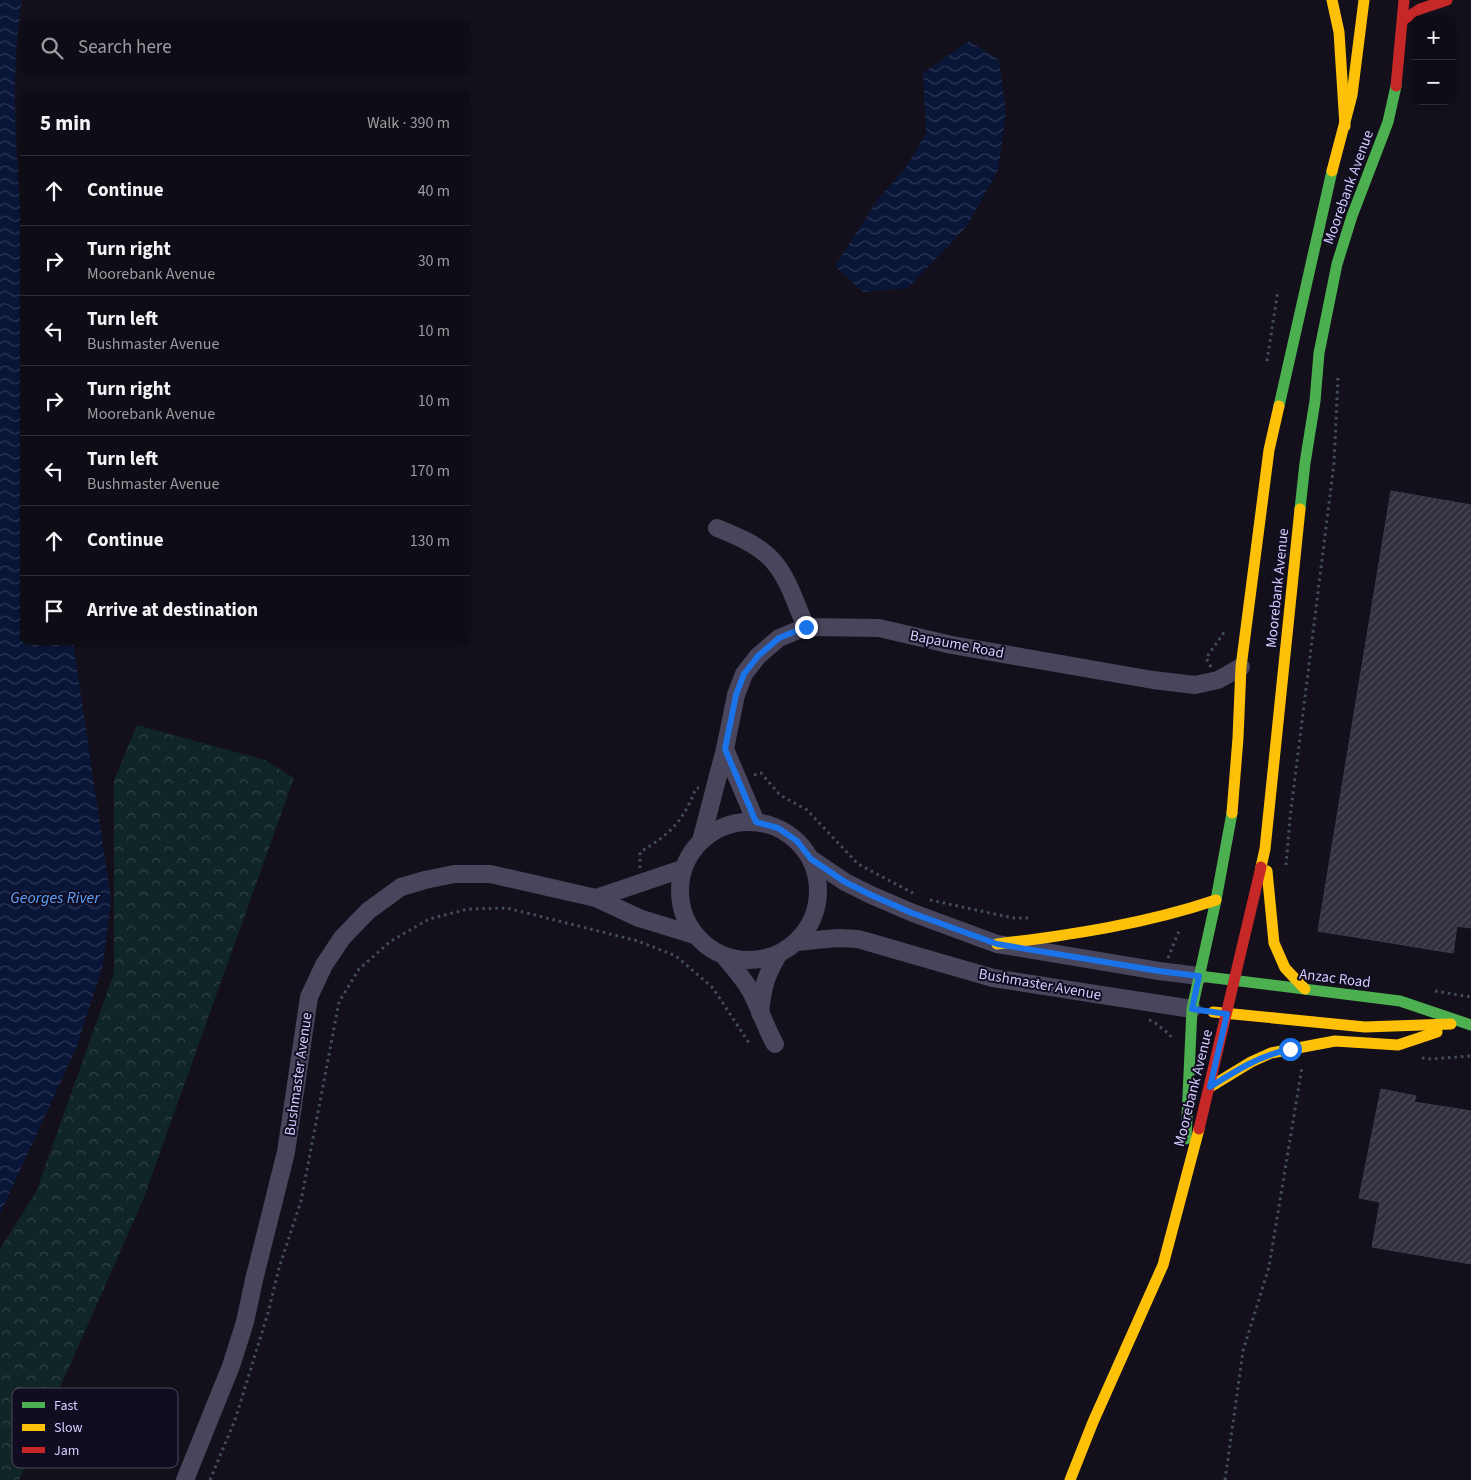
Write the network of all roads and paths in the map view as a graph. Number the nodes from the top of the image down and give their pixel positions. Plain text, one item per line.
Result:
1 (1332, 0) edge
2 (1364, 0) edge
3 (1404, 0) edge
4 (1448, 0) edge
5 (1403, 20) junction
6 (1345, 126) junction
7 (1339, 374) dead end
8 (717, 528) dead end
9 (806, 627) junction
10 (1241, 667) junction
11 (725, 749) junction
12 (761, 773) dead end
13 (696, 788) dead end
14 (756, 822) junction
15 (701, 842) junction
16 (1265, 849) junction
17 (640, 852) dead end
18 (811, 859) junction
19 (682, 869) junction
20 (1285, 875) dead end
21 (915, 894) dead end
22 (596, 898) junction
23 (923, 899) dead end
24 (1216, 900) junction
25 (1032, 918) dead end
26 (1183, 924) dead end
27 (694, 935) junction
28 (796, 942) junction
29 (997, 944) junction
30 (778, 955) junction
31 (724, 956) junction
32 (1168, 956) dead end
33 (1199, 976) junction
34 (1235, 980) junction
35 (1305, 989) junction
36 (1432, 990) dead end
37 (1471, 997) edge
38 (1192, 1009) junction
39 (760, 1013) junction
40 (1227, 1014) junction
41 (1154, 1022) dead end
42 (1467, 1024) edge
43 (1173, 1042) dead end
44 (749, 1043) dead end
45 (775, 1044) dead end
46 (1471, 1056) edge
47 (1414, 1057) dead end
48 (1302, 1066) dead end
49 (1210, 1087) junction
50 (1184, 1182) junction
51 (185, 1480) edge
52 (210, 1480) edge
53 (1070, 1480) edge
54 (1225, 1480) edge

1 - 6 main road
2 - 6 main road, Moorebank Avenue
3 - 5 main road, Moorebank Avenue
4 - 5 main road
5 - 16 main road, Moorebank Avenue
6 - 10 main road, Moorebank Avenue
7 - 20 path
8 - 9 street
9 - 10 street, Bapaume Road
9 - 11 street
10 - 24 main road, Moorebank Avenue
11 - 14 street
11 - 15 street
12 - 21 path
13 - 17 path
14 - 15 street
14 - 18 street
15 - 19 street
16 - 34 main road, Moorebank Avenue
16 - 35 main road
18 - 28 street
18 - 29 street
19 - 22 street
19 - 27 street
22 - 27 street, Bushmaster Avenue
22 - 51 street, Bushmaster Avenue
23 - 25 path
24 - 29 main road
24 - 33 main road, Moorebank Avenue
26 - 32 path
27 - 31 street
28 - 30 street
28 - 38 street, Bushmaster Avenue
29 - 33 street
30 - 31 street
30 - 39 street
31 - 39 street
33 - 34 main road, Anzac Road
33 - 38 main road, Moorebank Avenue
34 - 35 main road, Anzac Road
34 - 40 main road, Moorebank Avenue
35 - 42 main road, Anzac Road
36 - 37 path
38 - 40 main road, Bushmaster Avenue
38 - 50 main road, Moorebank Avenue
39 - 45 street
40 - 42 main road
40 - 49 main road, Moorebank Avenue
41 - 43 path
42 - 49 main road
44 - 52 path
46 - 47 path
48 - 54 path
49 - 50 main road, Moorebank Avenue
50 - 53 main road, Moorebank Avenue

